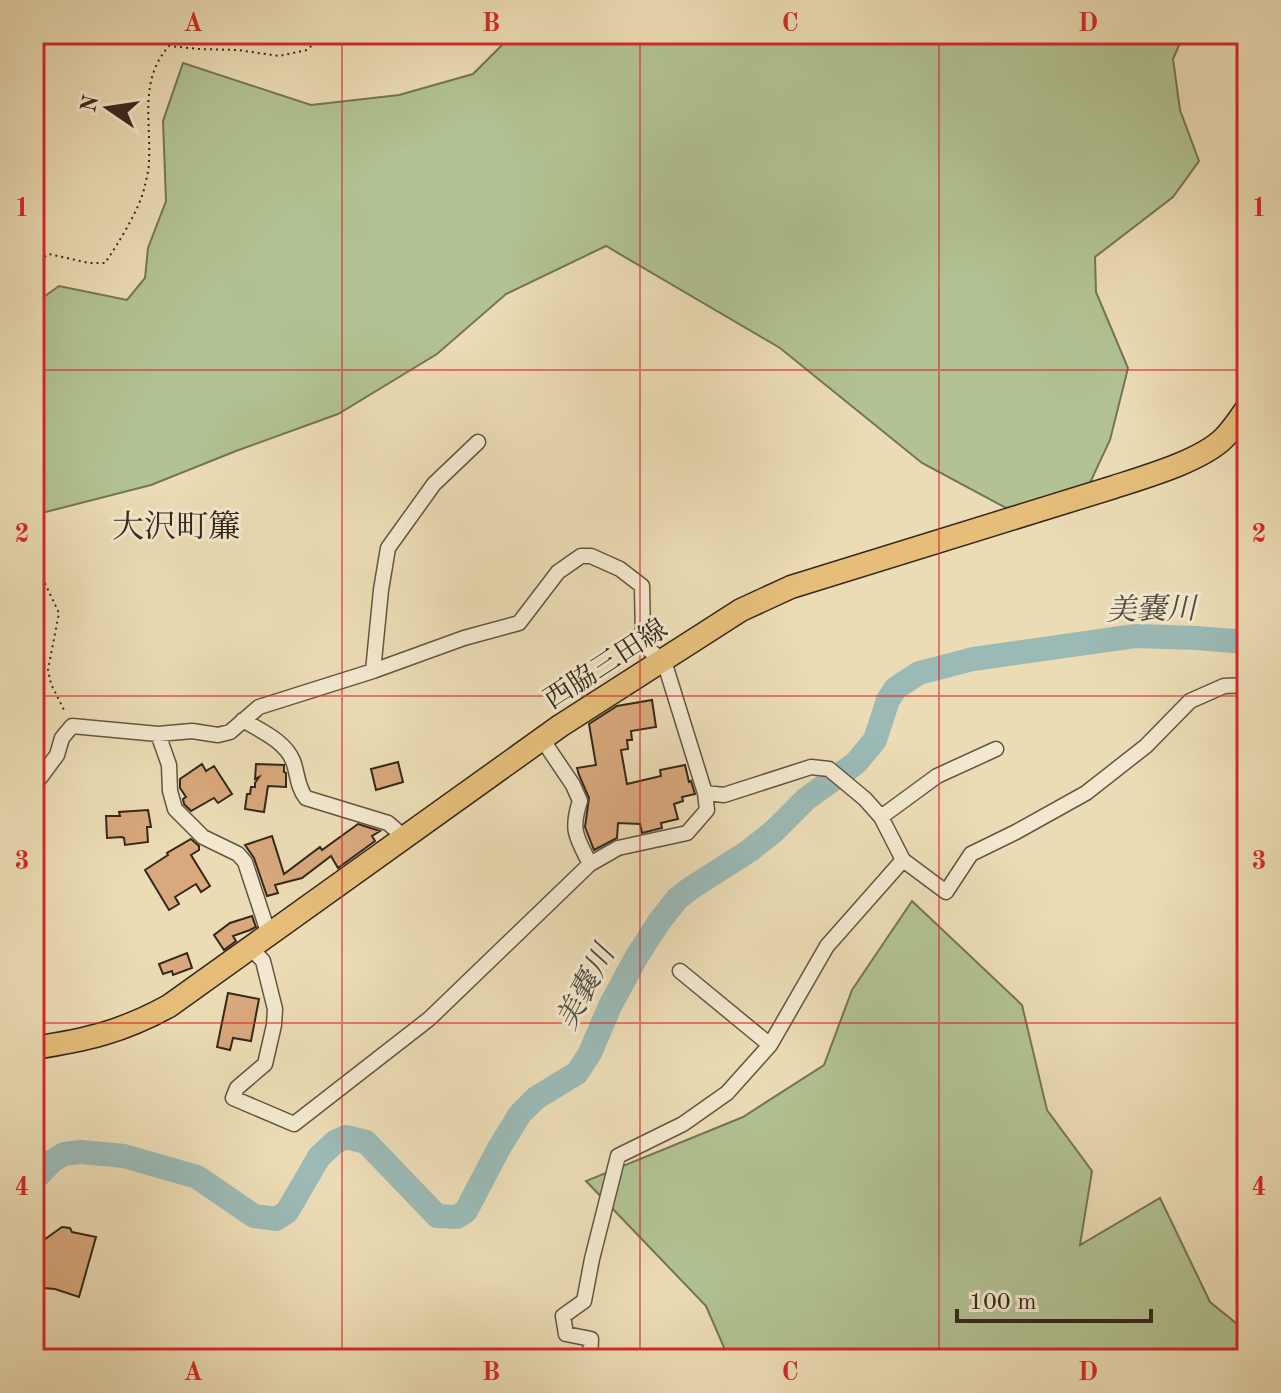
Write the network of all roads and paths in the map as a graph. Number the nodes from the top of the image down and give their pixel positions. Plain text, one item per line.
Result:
1 (259, 34) edge
2 (288, 34) edge
3 (324, 34) edge
4 (34, 263) edge
5 (1247, 408) edge
6 (478, 442) dead end
7 (34, 569) edge
8 (664, 661) junction
9 (373, 671) junction
10 (1247, 685) edge
11 (243, 720) junction
12 (72, 726) junction
13 (158, 734) junction
14 (542, 739) junction
15 (996, 749) dead end
16 (34, 786) edge
17 (705, 793) junction
18 (881, 817) junction
19 (404, 837) junction
20 (903, 860) junction
21 (590, 864) junction
22 (260, 941) junction
23 (680, 971) dead end
24 (770, 1045) junction
25 (34, 1048) edge
26 (590, 1359) edge

1 - 2 path
3 - 4 path
5 - 8 main road, 西脇三田線
6 - 9 street
7 - 12 path
8 - 9 street
8 - 14 main road, 西脇三田線
8 - 17 street
9 - 11 street
10 - 20 street
11 - 13 street
11 - 19 street
12 - 13 street
12 - 16 street
13 - 22 street
14 - 19 main road, 西脇三田線
14 - 21 street
15 - 18 street
17 - 18 street
17 - 21 street
18 - 20 street
19 - 22 main road, 西脇三田線
20 - 24 street
21 - 22 street
22 - 25 main road, 西脇三田線
23 - 24 street
24 - 26 street

